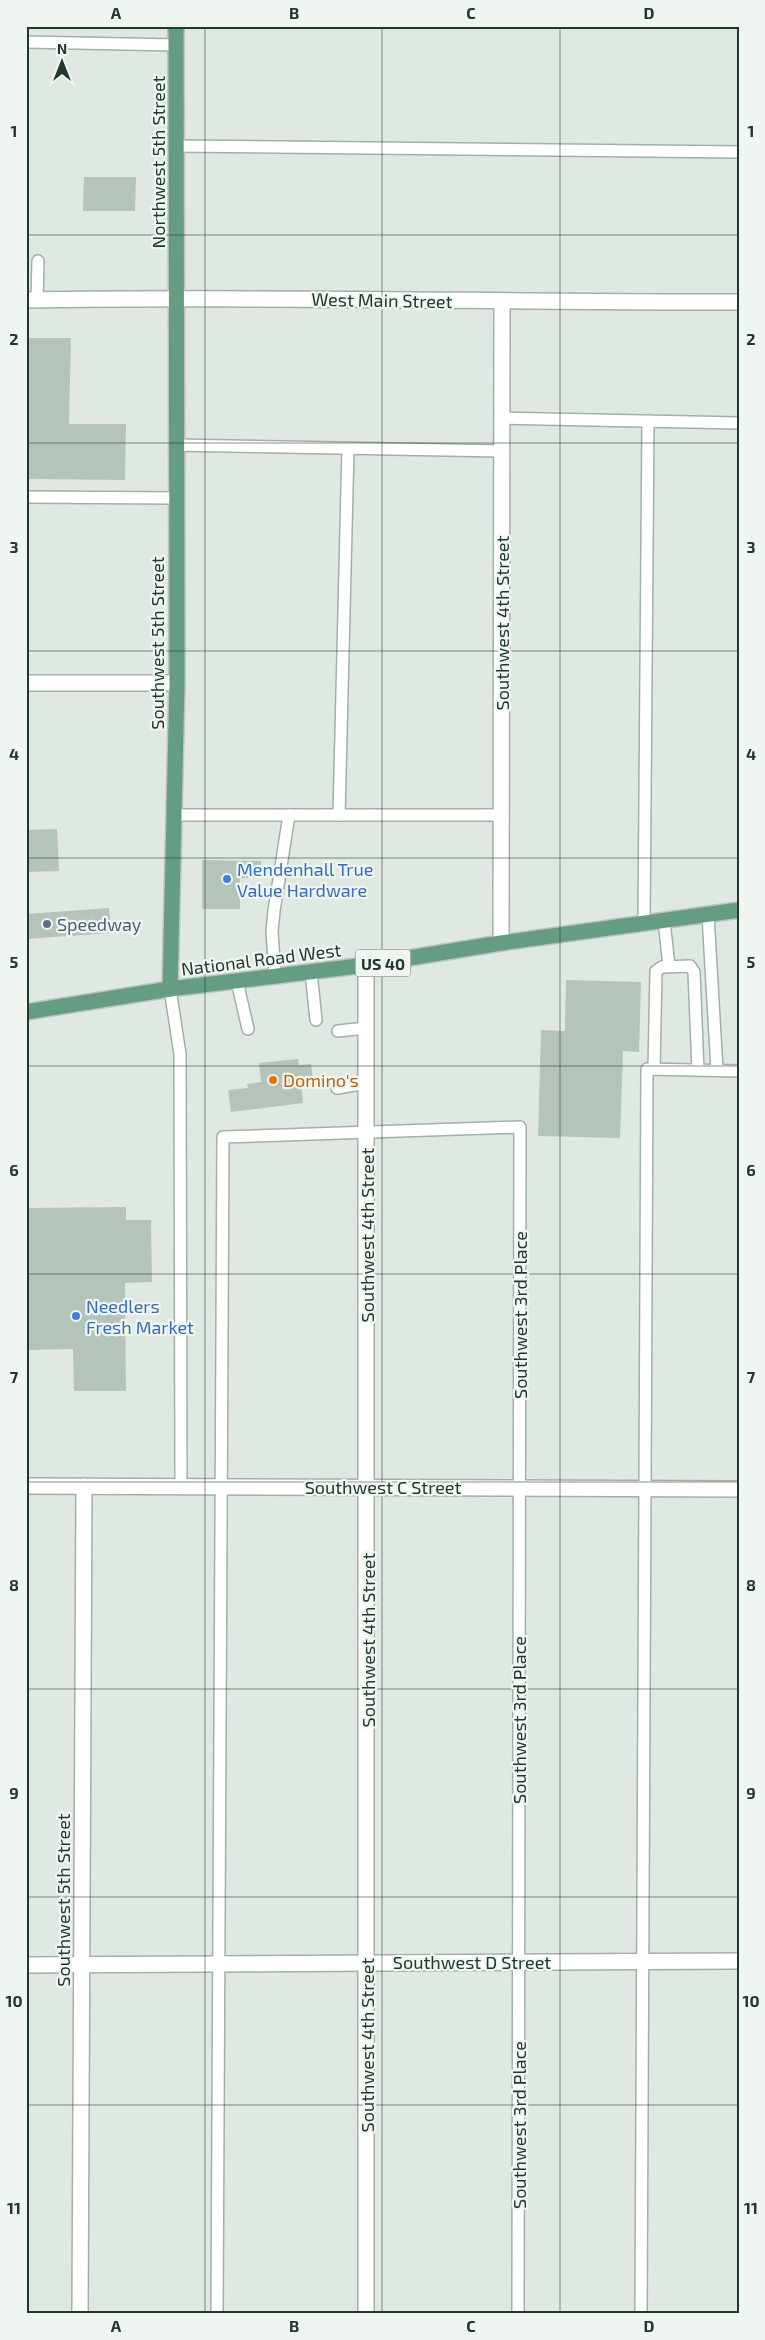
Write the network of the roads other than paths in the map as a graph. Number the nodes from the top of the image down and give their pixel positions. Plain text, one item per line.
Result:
1 (176, 26) edge
2 (26, 42) edge
3 (176, 45) junction
4 (176, 146) junction
5 (739, 152) edge
6 (38, 261) dead end
7 (176, 297) junction
8 (31, 300) edge
9 (502, 302) junction
10 (739, 302) edge
11 (502, 418) junction
12 (648, 421) junction
13 (739, 423) edge
14 (176, 445) junction
15 (348, 448) junction
16 (502, 450) junction
17 (26, 497) edge
18 (176, 498) junction
19 (26, 682) edge
20 (177, 683) junction
21 (174, 815) junction
22 (289, 815) junction
23 (339, 815) junction
24 (502, 815) junction
25 (739, 910) edge
26 (708, 915) junction
27 (664, 921) junction
28 (644, 924) junction
29 (502, 943) junction
30 (366, 965) junction
31 (670, 966) junction
32 (311, 972) junction
33 (275, 976) junction
34 (237, 981) junction
35 (170, 989) junction
36 (26, 1012) edge
37 (316, 1020) dead end
38 (366, 1028) junction
39 (248, 1029) dead end
40 (338, 1031) dead end
41 (654, 1069) junction
42 (698, 1070) junction
43 (717, 1070) junction
44 (739, 1071) edge
45 (367, 1083) junction
46 (337, 1088) dead end
47 (367, 1132) junction
48 (26, 1486) edge
49 (84, 1486) junction
50 (181, 1486) junction
51 (221, 1486) junction
52 (368, 1487) junction
53 (520, 1488) junction
54 (645, 1488) junction
55 (739, 1489) edge
56 (739, 1961) edge
57 (367, 1962) junction
58 (519, 1962) junction
59 (643, 1962) junction
60 (219, 1963) junction
61 (81, 1964) junction
62 (26, 1965) edge
63 (80, 2314) edge
64 (218, 2314) edge
65 (366, 2314) edge
66 (518, 2314) edge
67 (641, 2314) edge

1 - 3 main road, Northwest 5th Street
2 - 3 lane
3 - 4 main road, Northwest 5th Street
4 - 5 lane
4 - 7 main road, Northwest 5th Street
6 - 8 lane
7 - 8 street, West Main Street
7 - 9 street, West Main Street
7 - 14 main road, Southwest 5th Street
9 - 10 street, West Main Street
9 - 11 street, Southwest 4th Street
11 - 12 lane
11 - 16 street, Southwest 4th Street
12 - 13 lane
12 - 28 lane
14 - 15 lane
14 - 18 main road, Southwest 5th Street
15 - 16 lane
15 - 23 lane
16 - 24 street, Southwest 4th Street
17 - 18 lane
18 - 20 main road, Southwest 5th Street
19 - 20 street
20 - 21 main road, Southwest 5th Street
21 - 22 lane
21 - 35 main road, Southwest 5th Street
22 - 23 lane
22 - 33 lane
23 - 24 lane
24 - 29 street, Southwest 4th Street
25 - 26 main road, National Road West / US 40
26 - 27 main road, National Road West / US 40
26 - 43 lane
27 - 28 main road, National Road West / US 40
27 - 31 lane
28 - 29 main road, National Road West / US 40
29 - 30 main road, National Road West / US 40
30 - 32 main road, National Road West / US 40
30 - 38 street, Southwest 4th Street
31 - 41 lane
31 - 42 lane
32 - 33 main road, National Road West / US 40
32 - 37 lane
33 - 34 main road, National Road West / US 40
34 - 35 main road, National Road West / US 40
34 - 39 lane
35 - 36 main road, National Road West / US 40
35 - 50 lane
38 - 40 lane
38 - 45 street, Southwest 4th Street
41 - 42 lane
41 - 54 lane
42 - 43 lane
43 - 44 lane
45 - 46 lane
45 - 47 street, Southwest 4th Street
47 - 51 lane
47 - 52 street, Southwest 4th Street
47 - 53 lane, Southwest 3rd Place
48 - 49 street, Southwest C Street
49 - 50 street, Southwest C Street
49 - 61 street, Southwest 5th Street
50 - 51 street, Southwest C Street
51 - 52 street, Southwest C Street
51 - 60 lane
52 - 53 street, Southwest C Street
52 - 57 street, Southwest 4th Street
53 - 54 street, Southwest C Street
53 - 58 lane, Southwest 3rd Place
54 - 55 street, Southwest C Street
54 - 59 lane
56 - 59 street, Southwest D Street
57 - 58 street, Southwest D Street
57 - 60 street, Southwest D Street
57 - 65 street, Southwest 4th Street
58 - 59 street, Southwest D Street
58 - 66 lane, Southwest 3rd Place
59 - 67 lane
60 - 61 street, Southwest D Street
60 - 64 lane
61 - 62 street, Southwest D Street
61 - 63 street, Southwest 5th Street

